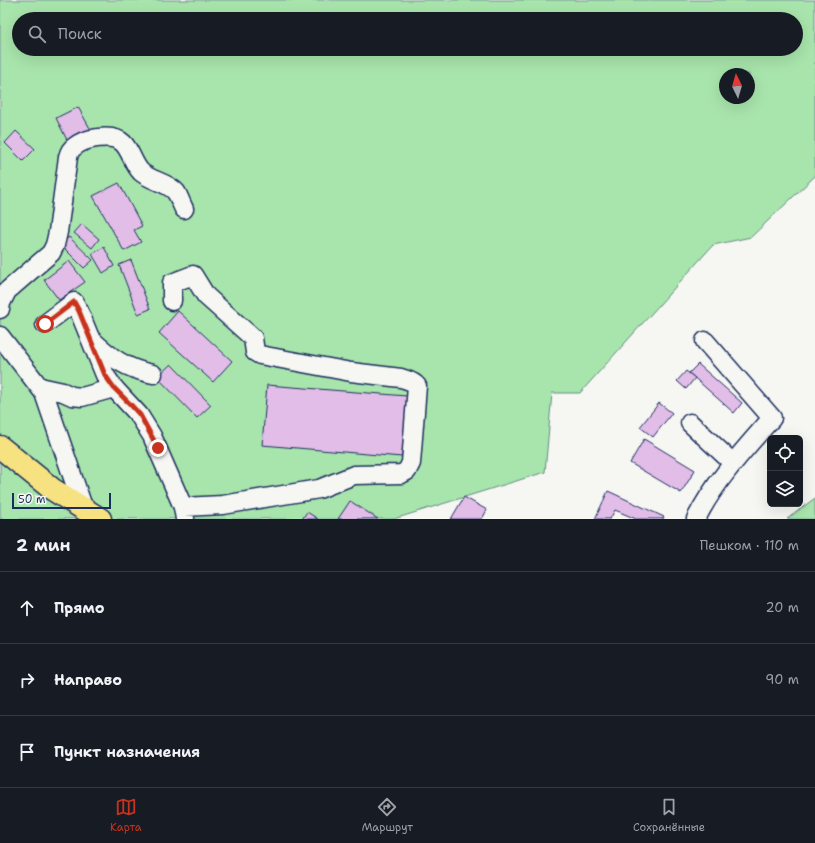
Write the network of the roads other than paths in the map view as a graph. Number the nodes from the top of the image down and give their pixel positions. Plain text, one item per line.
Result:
1 (184, 209) dead end
2 (172, 301) dead end
3 (0, 309) edge
4 (45, 324) dead end
5 (0, 336) edge
6 (89, 337) junction
7 (705, 341) dead end
8 (153, 374) dead end
9 (40, 387) junction
10 (114, 388) junction
11 (690, 423) dead end
12 (0, 447) edge
13 (733, 463) junction
14 (184, 513) edge
15 (92, 515) edge
16 (696, 519) edge

1 - 3 lane
2 - 14 lane
4 - 6 lane
5 - 9 lane
6 - 8 lane
6 - 10 lane
7 - 13 lane
9 - 10 lane
9 - 15 lane
10 - 14 lane
11 - 13 lane
12 - 15 main road
13 - 16 lane

